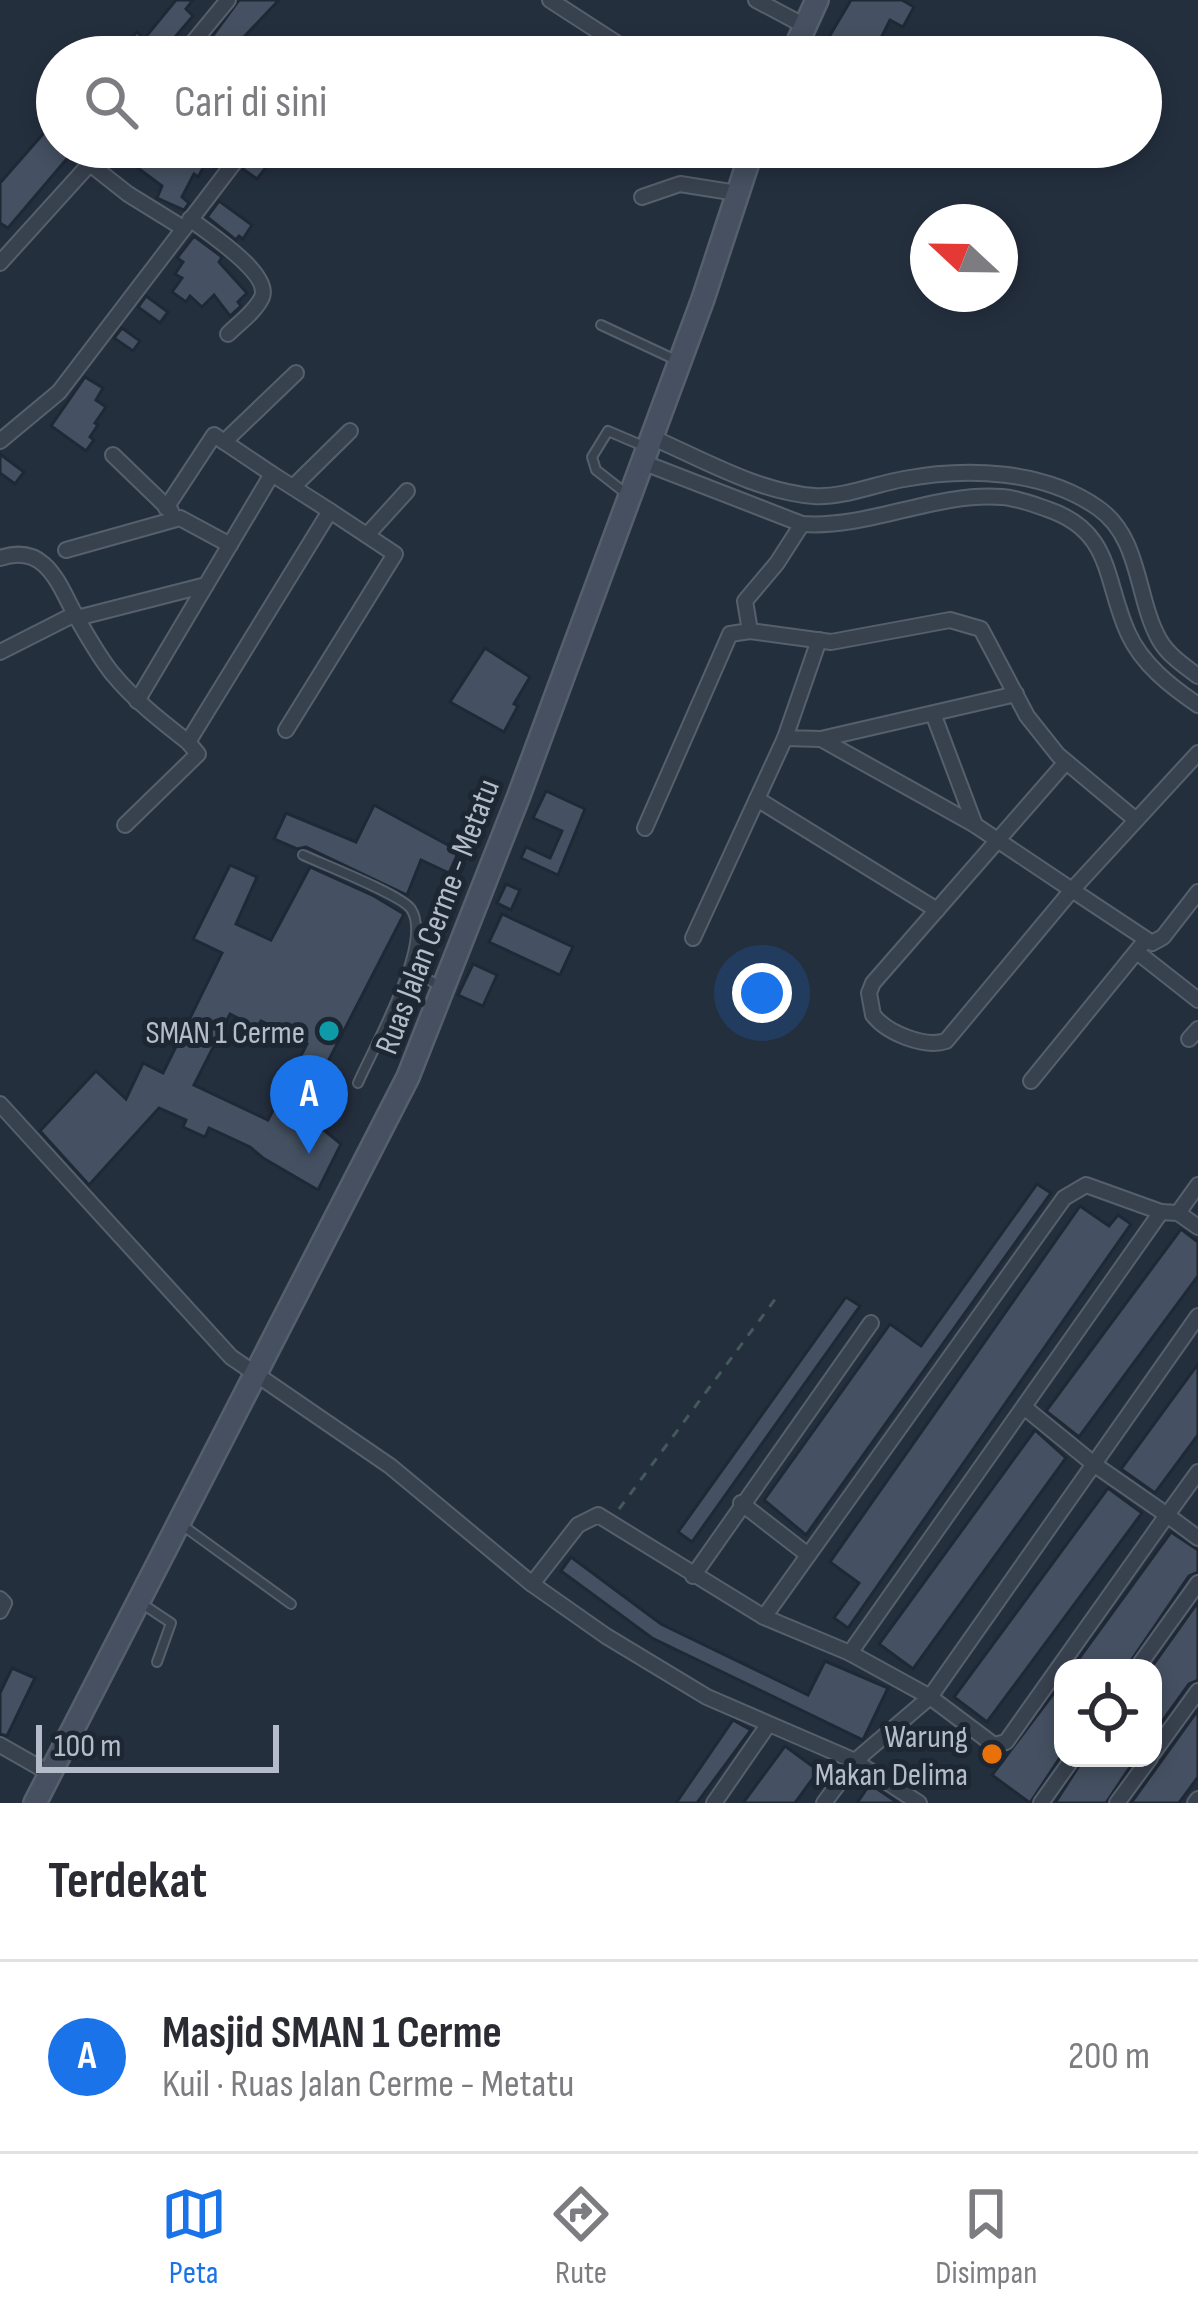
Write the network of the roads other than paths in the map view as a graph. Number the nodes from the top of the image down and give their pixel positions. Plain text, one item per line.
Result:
1 (228, 0) edge
2 (550, 0) edge
3 (756, 0) edge
4 (817, 0) edge
5 (805, 26) junction
6 (198, 36) edge
7 (606, 36) edge
8 (800, 36) edge
9 (86, 168) edge
10 (95, 168) edge
11 (230, 168) edge
12 (746, 168) edge
13 (737, 193) junction
14 (642, 196) dead end
15 (187, 224) junction
16 (0, 263) edge
17 (602, 325) dead end
18 (228, 334) dead end
19 (679, 362) junction
20 (296, 373) dead end
21 (350, 431) dead end
22 (0, 441) edge
23 (224, 442) junction
24 (647, 449) junction
25 (113, 455) dead end
26 (272, 474) junction
27 (933, 475) junction
28 (895, 481) junction
29 (293, 487) junction
30 (407, 491) dead end
31 (630, 496) junction
32 (937, 502) junction
33 (166, 508) junction
34 (899, 509) junction
35 (1101, 509) junction
36 (330, 511) junction
37 (180, 518) junction
38 (802, 524) junction
39 (1081, 524) junction
40 (367, 535) junction
41 (230, 545) junction
42 (66, 550) dead end
43 (0, 558) edge
44 (206, 585) junction
45 (76, 616) junction
46 (750, 631) junction
47 (819, 640) junction
48 (0, 652) edge
49 (1198, 676) edge
50 (1016, 694) junction
51 (137, 701) junction
52 (1198, 705) edge
53 (934, 716) junction
54 (286, 730) dead end
55 (785, 738) junction
56 (821, 740) junction
57 (188, 742) junction
58 (1198, 753) edge
59 (1066, 762) junction
60 (757, 799) junction
61 (1136, 820) junction
62 (125, 825) dead end
63 (975, 825) junction
64 (645, 828) dead end
65 (996, 843) junction
66 (303, 855) dead end
67 (1072, 890) junction
68 (1198, 892) edge
69 (937, 910) junction
70 (693, 938) dead end
71 (1141, 946) junction
72 (409, 969) junction
73 (443, 988) junction
74 (1198, 1000) edge
75 (1031, 1081) dead end
76 (358, 1083) dead end
77 (0, 1104) edge
78 (1198, 1185) edge
79 (1161, 1212) junction
80 (1178, 1213) junction
81 (1198, 1227) edge
82 (1198, 1316) edge
83 (871, 1323) dead end
84 (256, 1376) junction
85 (1024, 1407) junction
86 (1095, 1465) junction
87 (1198, 1472) edge
88 (741, 1503) junction
89 (1167, 1515) junction
90 (181, 1524) junction
91 (1198, 1538) edge
92 (808, 1555) junction
93 (693, 1576) junction
94 (1198, 1583) edge
95 (532, 1584) junction
96 (0, 1599) edge
97 (140, 1603) junction
98 (291, 1604) dead end
99 (0, 1611) edge
100 (764, 1617) junction
101 (850, 1653) junction
102 (1143, 1659) edge
103 (157, 1662) dead end
104 (1198, 1690) edge
105 (930, 1696) junction
106 (768, 1725) junction
107 (1162, 1741) edge
108 (0, 1745) edge
109 (855, 1761) junction
110 (1067, 1767) edge
111 (1143, 1767) edge
112 (51, 1774) junction
113 (35, 1803) edge
114 (714, 1803) edge
115 (824, 1803) edge
116 (919, 1803) edge
117 (1041, 1803) edge
118 (1117, 1803) edge

1 - 6 street
2 - 7 street
3 - 5 street
4 - 5 main road
5 - 8 main road
9 - 16 street
10 - 15 street
11 - 15 street
12 - 13 main road, Ruas Jalan Cerme - Metatu
13 - 14 street
13 - 19 main road, Ruas Jalan Cerme - Metatu
15 - 18 street
15 - 22 street
17 - 19 lane
19 - 24 main road, Ruas Jalan Cerme - Metatu
20 - 23 street
21 - 29 street
23 - 26 street
23 - 33 street
24 - 28 street
24 - 31 main road, Ruas Jalan Cerme - Metatu
24 - 31 lane
24 - 38 street
25 - 33 street
26 - 29 street
26 - 41 street
27 - 28 street
27 - 32 street
27 - 35 street
28 - 34 street
29 - 36 street
30 - 40 street
31 - 73 main road, Ruas Jalan Cerme - Metatu
32 - 34 street
32 - 39 street
33 - 37 street
34 - 38 street
35 - 39 street
35 - 49 street
36 - 40 street
36 - 57 street
37 - 41 street
37 - 42 street
38 - 46 street
39 - 52 street
40 - 54 street
41 - 44 street
43 - 45 street
44 - 45 street
44 - 51 street
45 - 48 street
45 - 51 street
46 - 47 street
46 - 64 street
47 - 50 street
47 - 55 street
50 - 53 street
50 - 59 street
51 - 57 street
53 - 56 street
53 - 63 street
55 - 56 street
55 - 60 street
56 - 63 street
57 - 62 street
58 - 61 street
59 - 61 street
59 - 65 street
60 - 69 street
60 - 70 street
61 - 67 street
63 - 65 street
65 - 67 street
65 - 69 street
66 - 72 lane
67 - 69 street
67 - 71 street
68 - 71 street
71 - 74 street
71 - 75 street
72 - 73 lane
72 - 76 lane
73 - 84 main road, Ruas Jalan Cerme - Metatu
77 - 84 street
78 - 80 street
79 - 80 street
79 - 85 street
79 - 92 street
80 - 81 street
82 - 86 street
83 - 88 street
84 - 90 main road, Ruas Jalan Cerme - Metatu
84 - 95 street
85 - 86 street
85 - 101 street
86 - 89 street
86 - 105 street
87 - 89 street
88 - 92 street
88 - 93 street
89 - 91 street
89 - 105 street
90 - 97 main road, Ruas Jalan Cerme - Metatu
90 - 98 lane
92 - 100 street
93 - 95 street
93 - 100 street
94 - 102 street
95 - 106 street
96 - 99 street
97 - 103 lane
97 - 112 main road, Ruas Jalan Cerme - Metatu
100 - 101 street
101 - 105 street
104 - 107 street
105 - 109 street
106 - 109 street
106 - 114 street
108 - 112 street
109 - 115 street
109 - 116 street
110 - 117 street
111 - 118 street
112 - 113 main road, Ruas Jalan Cerme - Metatu

